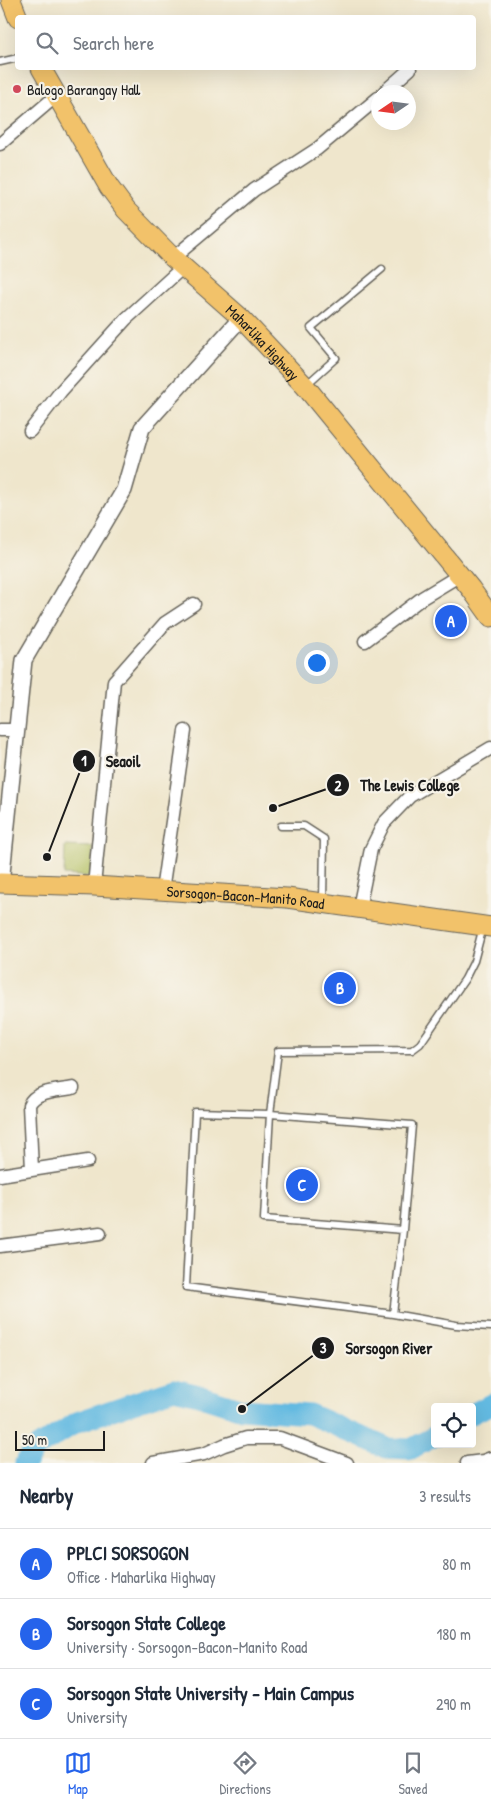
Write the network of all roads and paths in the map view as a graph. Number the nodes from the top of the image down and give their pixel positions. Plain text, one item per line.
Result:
1 (11, 0) edge
2 (17, 15) edge
3 (15, 59) edge
4 (0, 62) edge
5 (42, 70) edge
6 (409, 70) edge
7 (392, 85) edge
8 (56, 96) junction
9 (371, 104) edge
10 (0, 144) edge
11 (178, 263) junction
12 (382, 269) dead end
13 (241, 318) junction
14 (305, 386) junction
15 (30, 431) dead end
16 (460, 575) junction
17 (194, 604) dead end
18 (489, 609) edge
19 (365, 641) dead end
20 (8, 730) edge
21 (185, 731) dead end
22 (491, 748) edge
23 (281, 826) dead end
24 (0, 883) edge
25 (94, 886) junction
26 (162, 891) junction
27 (323, 903) junction
28 (359, 908) junction
29 (487, 926) edge
30 (73, 1088) dead end
31 (270, 1114) junction
32 (88, 1161) dead end
33 (32, 1170) junction
34 (0, 1175) edge
35 (403, 1230) junction
36 (100, 1233) dead end
37 (0, 1246) edge
38 (393, 1314) junction
39 (491, 1327) edge
40 (491, 1458) edge
41 (154, 1463) edge
42 (347, 1463) edge
43 (467, 1463) edge

1 - 2 main road
3 - 4 lane
5 - 8 main road, Maharlika Highway
6 - 7 street
8 - 10 street
8 - 11 main road, Maharlika Highway
9 - 11 street
11 - 13 main road, Maharlika Highway
11 - 15 street
12 - 14 lane
13 - 14 main road, Maharlika Highway
13 - 20 street
14 - 16 main road, Maharlika Highway
16 - 18 main road, Maharlika Highway
16 - 19 street
17 - 25 street
20 - 24 street
21 - 26 street
22 - 28 street
23 - 27 lane
24 - 25 main road, Sorsogon-Bacon-Manito Road
25 - 26 main road, Sorsogon-Bacon-Manito Road
26 - 27 main road, Sorsogon-Bacon-Manito Road
27 - 28 main road, Sorsogon-Bacon-Manito Road
28 - 29 main road, Sorsogon-Bacon-Manito Road
29 - 31 lane
30 - 33 street
31 - 35 lane
31 - 35 lane
31 - 38 lane
32 - 33 street
33 - 34 street
35 - 38 lane
36 - 37 street
38 - 39 lane
40 - 43 street
41 - 42 street

